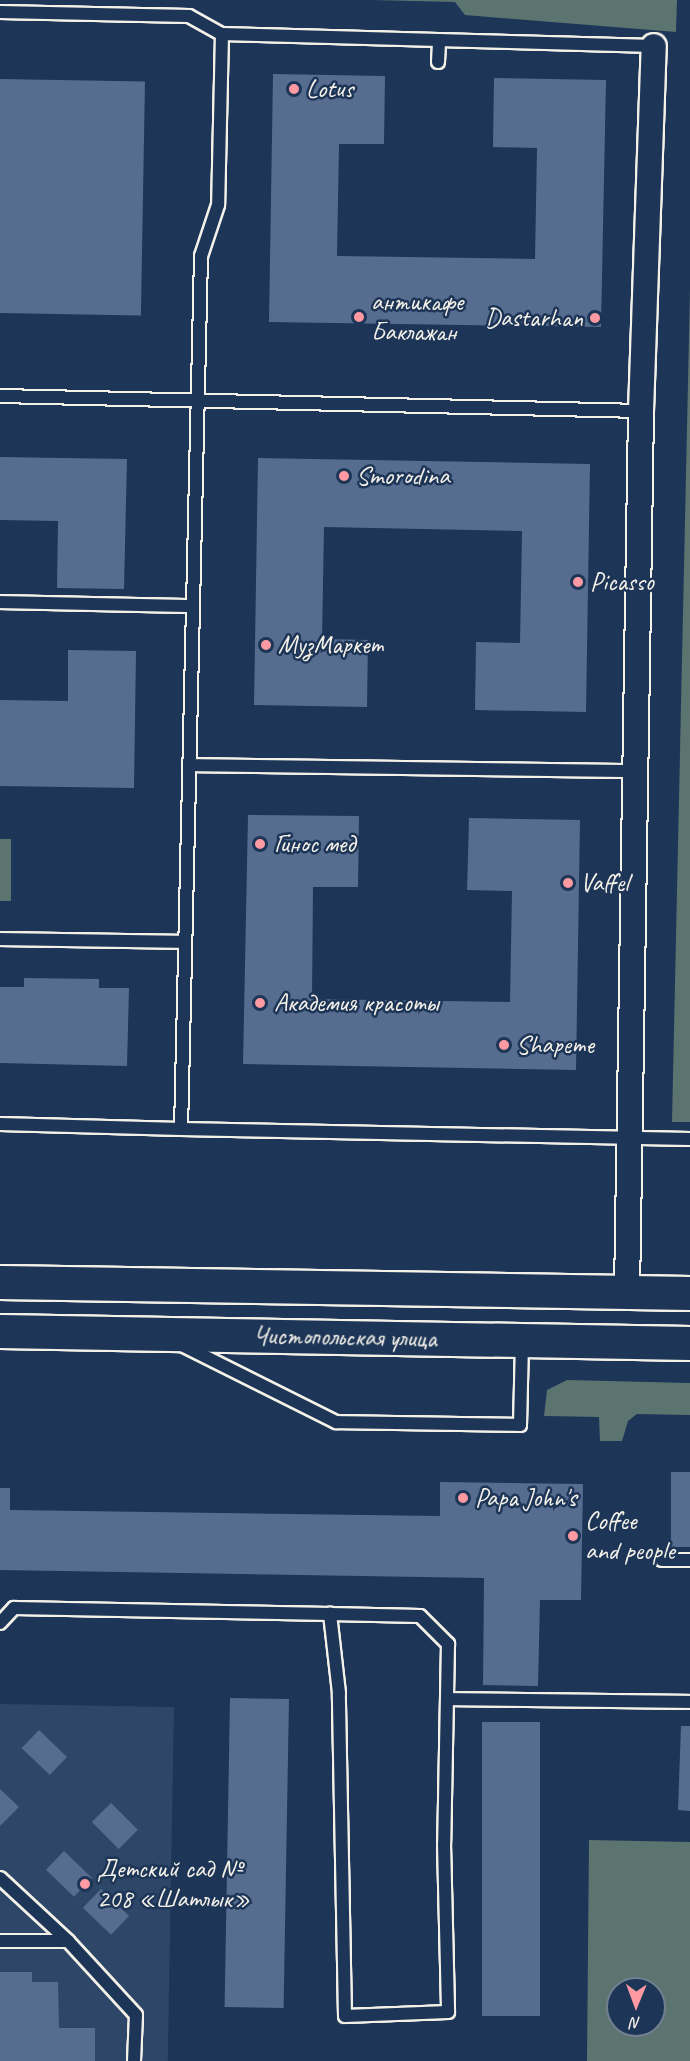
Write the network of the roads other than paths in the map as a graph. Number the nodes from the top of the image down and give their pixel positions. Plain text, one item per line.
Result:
1 (0, 12) edge
2 (222, 34) junction
3 (439, 40) junction
4 (654, 46) joint
5 (438, 62) dead end
6 (0, 396) edge
7 (197, 401) junction
8 (641, 411) junction
9 (0, 602) edge
10 (192, 606) junction
11 (189, 765) junction
12 (636, 771) junction
13 (0, 939) edge
14 (185, 942) junction
15 (0, 1124) edge
16 (181, 1129) junction
17 (630, 1139) junction
18 (690, 1139) edge
19 (0, 1282) edge
20 (627, 1293) junction
21 (690, 1293) edge
22 (0, 1331) edge
23 (158, 1333) junction
24 (522, 1340) junction
25 (690, 1343) edge
26 (662, 1560) dead end
27 (690, 1560) edge
28 (330, 1614) junction
29 (0, 1623) edge
30 (447, 1699) junction
31 (690, 1702) edge
32 (0, 1878) edge
33 (0, 1941) edge
34 (68, 1941) junction
35 (134, 2061) edge

1 - 2 lane
2 - 3 lane
2 - 7 lane
3 - 4 lane
3 - 5 lane
4 - 8 street
6 - 7 lane
7 - 8 lane
7 - 10 lane
8 - 12 street
9 - 10 lane
10 - 11 lane
11 - 12 lane
11 - 14 lane
12 - 17 street
13 - 14 lane
14 - 16 lane
15 - 16 lane
16 - 17 lane
17 - 18 lane
17 - 20 street
19 - 20 main road, Чистопольская улица
20 - 21 main road, Чистопольская улица
22 - 23 main road, Чистопольская улица
23 - 24 main road, Чистопольская улица
23 - 24 lane
24 - 25 main road, Чистопольская улица
26 - 27 lane
28 - 29 lane
28 - 30 lane
28 - 30 lane
30 - 31 lane
32 - 34 lane
33 - 34 lane
34 - 35 lane

